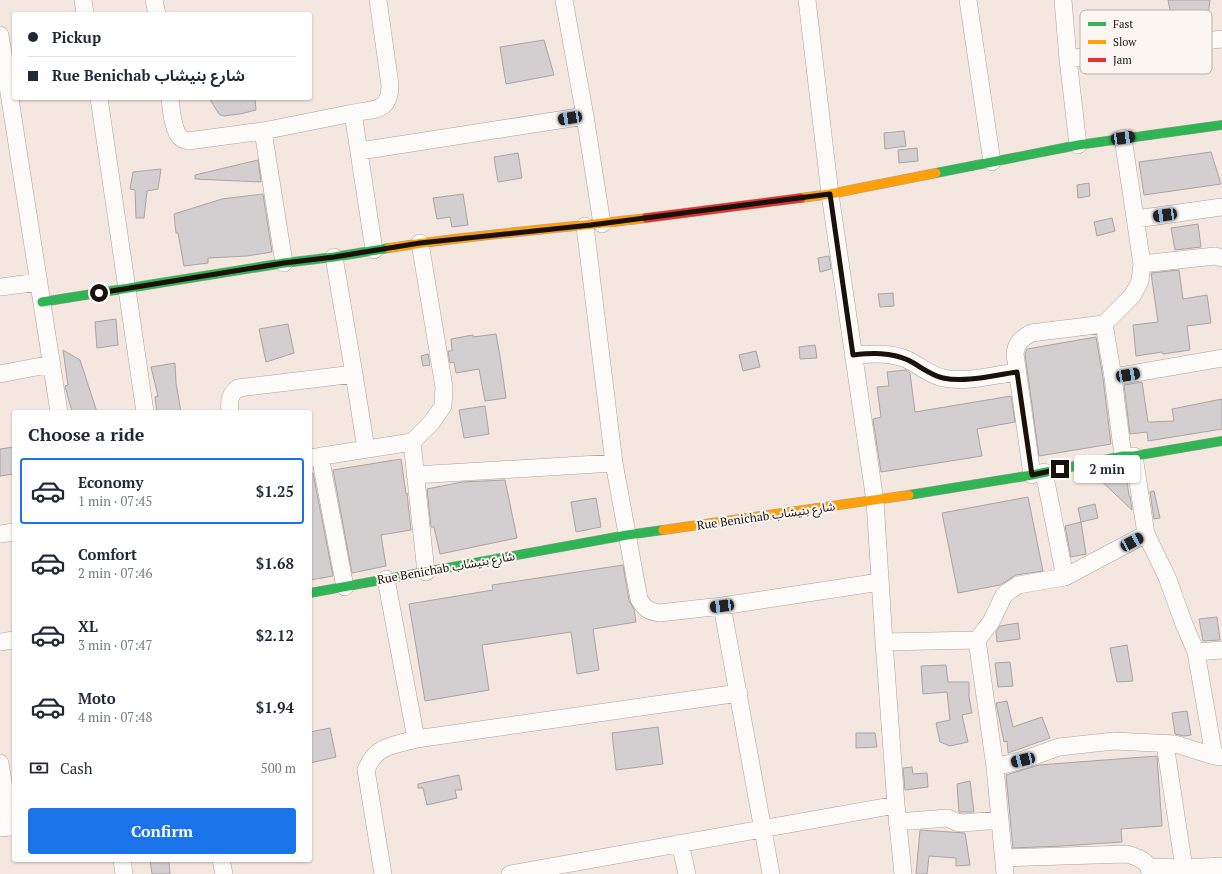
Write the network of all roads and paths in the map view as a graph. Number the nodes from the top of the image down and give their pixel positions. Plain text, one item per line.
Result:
1 (83, 0) edge
2 (154, 0) edge
3 (378, 0) edge
4 (564, 0) edge
5 (807, 0) edge
6 (968, 0) edge
7 (1063, 0) edge
8 (85, 12) edge
9 (156, 12) edge
10 (0, 35) edge
11 (1222, 39) edge
12 (1212, 40) edge
13 (1080, 57) edge
14 (1068, 59) junction
15 (2, 61) edge
16 (99, 100) edge
17 (170, 100) edge
18 (353, 113) junction
19 (585, 116) junction
20 (1222, 124) edge
21 (263, 131) junction
22 (1123, 138) junction
23 (1078, 145) junction
24 (360, 151) junction
25 (992, 162) junction
26 (830, 194) junction
27 (1222, 207) edge
28 (1136, 219) junction
29 (602, 224) junction
30 (585, 226) junction
31 (420, 243) junction
32 (374, 250) junction
33 (334, 257) junction
34 (1222, 258) edge
35 (284, 263) junction
36 (1142, 264) junction
37 (39, 282) junction
38 (0, 287) edge
39 (127, 288) junction
40 (42, 302) junction
41 (1104, 324) junction
42 (853, 355) junction
43 (1222, 358) edge
44 (52, 364) junction
45 (1017, 372) junction
46 (0, 374) edge
47 (354, 374) junction
48 (1113, 377) junction
49 (59, 410) edge
50 (145, 410) edge
51 (230, 410) edge
52 (412, 442) junction
53 (1222, 442) edge
54 (366, 448) junction
55 (1128, 456) junction
56 (315, 457) edge
57 (614, 463) junction
58 (1038, 474) junction
59 (415, 475) junction
60 (875, 501) junction
61 (12, 532) edge
62 (0, 534) edge
63 (1146, 534) junction
64 (627, 535) junction
65 (426, 572) junction
66 (1065, 577) junction
67 (386, 579) junction
68 (880, 582) junction
69 (345, 587) junction
70 (312, 593) edge
71 (722, 606) junction
72 (12, 640) edge
73 (977, 640) junction
74 (0, 642) edge
75 (884, 642) junction
76 (1222, 650) edge
77 (1196, 652) junction
78 (739, 693) junction
79 (416, 739) junction
80 (1165, 744) junction
81 (1218, 756) edge
82 (0, 763) edge
83 (995, 766) junction
84 (897, 813) junction
85 (999, 820) junction
86 (0, 828) edge
87 (762, 828) junction
88 (680, 843) junction
89 (122, 862) edge
90 (221, 862) edge
91 (1004, 866) edge
92 (1222, 866) edge
93 (1184, 868) junction
94 (1150, 871) edge
95 (124, 874) edge
96 (224, 874) edge
97 (383, 874) edge
98 (510, 874) edge
99 (687, 874) edge
100 (772, 874) edge
101 (903, 874) edge

1 - 8 street
2 - 9 street
3 - 18 street
4 - 19 street
5 - 26 street
6 - 25 street
7 - 14 street
10 - 15 street
11 - 12 street
13 - 14 street
14 - 23 street
15 - 37 street
16 - 39 street
17 - 21 street
18 - 21 street
18 - 24 street
19 - 24 street
19 - 29 street
20 - 22 street
21 - 35 street
22 - 23 street
22 - 28 street
23 - 25 street
24 - 32 street
25 - 26 street
26 - 29 street
26 - 42 street
27 - 28 street
28 - 36 street
29 - 30 street
30 - 31 street
30 - 57 street
31 - 32 street
31 - 52 street
32 - 33 street
33 - 35 street
33 - 47 street
34 - 36 street
35 - 39 street
36 - 41 street
37 - 38 street
37 - 40 street
39 - 40 street
39 - 50 street
40 - 44 street
41 - 45 street
41 - 48 street
42 - 45 street
42 - 60 street
43 - 48 street
44 - 46 street
44 - 49 street
45 - 58 street
47 - 51 street
47 - 54 street
48 - 55 street
52 - 54 street
52 - 59 street
53 - 55 street, Rue Benichab شارع بنيشاب
54 - 56 street
55 - 58 street, Rue Benichab شارع بنيشاب
55 - 63 street
56 - 69 street
57 - 59 street
57 - 64 street
58 - 60 street, Rue Benichab شارع بنيشاب
58 - 66 street
59 - 65 street
60 - 64 street, Rue Benichab شارع بنيشاب
60 - 68 street
61 - 62 street
63 - 66 street
63 - 77 street
64 - 65 street, Rue Benichab شارع بنيشاب
64 - 71 street
65 - 67 street, Rue Benichab شارع بنيشاب
66 - 73 street
67 - 69 street, Rue Benichab شارع بنيشاب
67 - 79 street
68 - 71 street
68 - 75 street
69 - 70 street, Rue Benichab شارع بنيشاب
71 - 78 street
72 - 74 street
73 - 75 street
73 - 83 street
75 - 84 street
76 - 77 street
77 - 81 street
78 - 79 street
78 - 87 street
79 - 97 street
80 - 81 street
80 - 83 street
80 - 93 street
82 - 86 street
83 - 85 street
84 - 85 street
84 - 87 street
84 - 101 street
85 - 91 street
87 - 88 street
87 - 100 street
88 - 98 street
88 - 99 street
89 - 95 street
90 - 96 street
91 - 94 street
92 - 93 street
93 - 94 street

